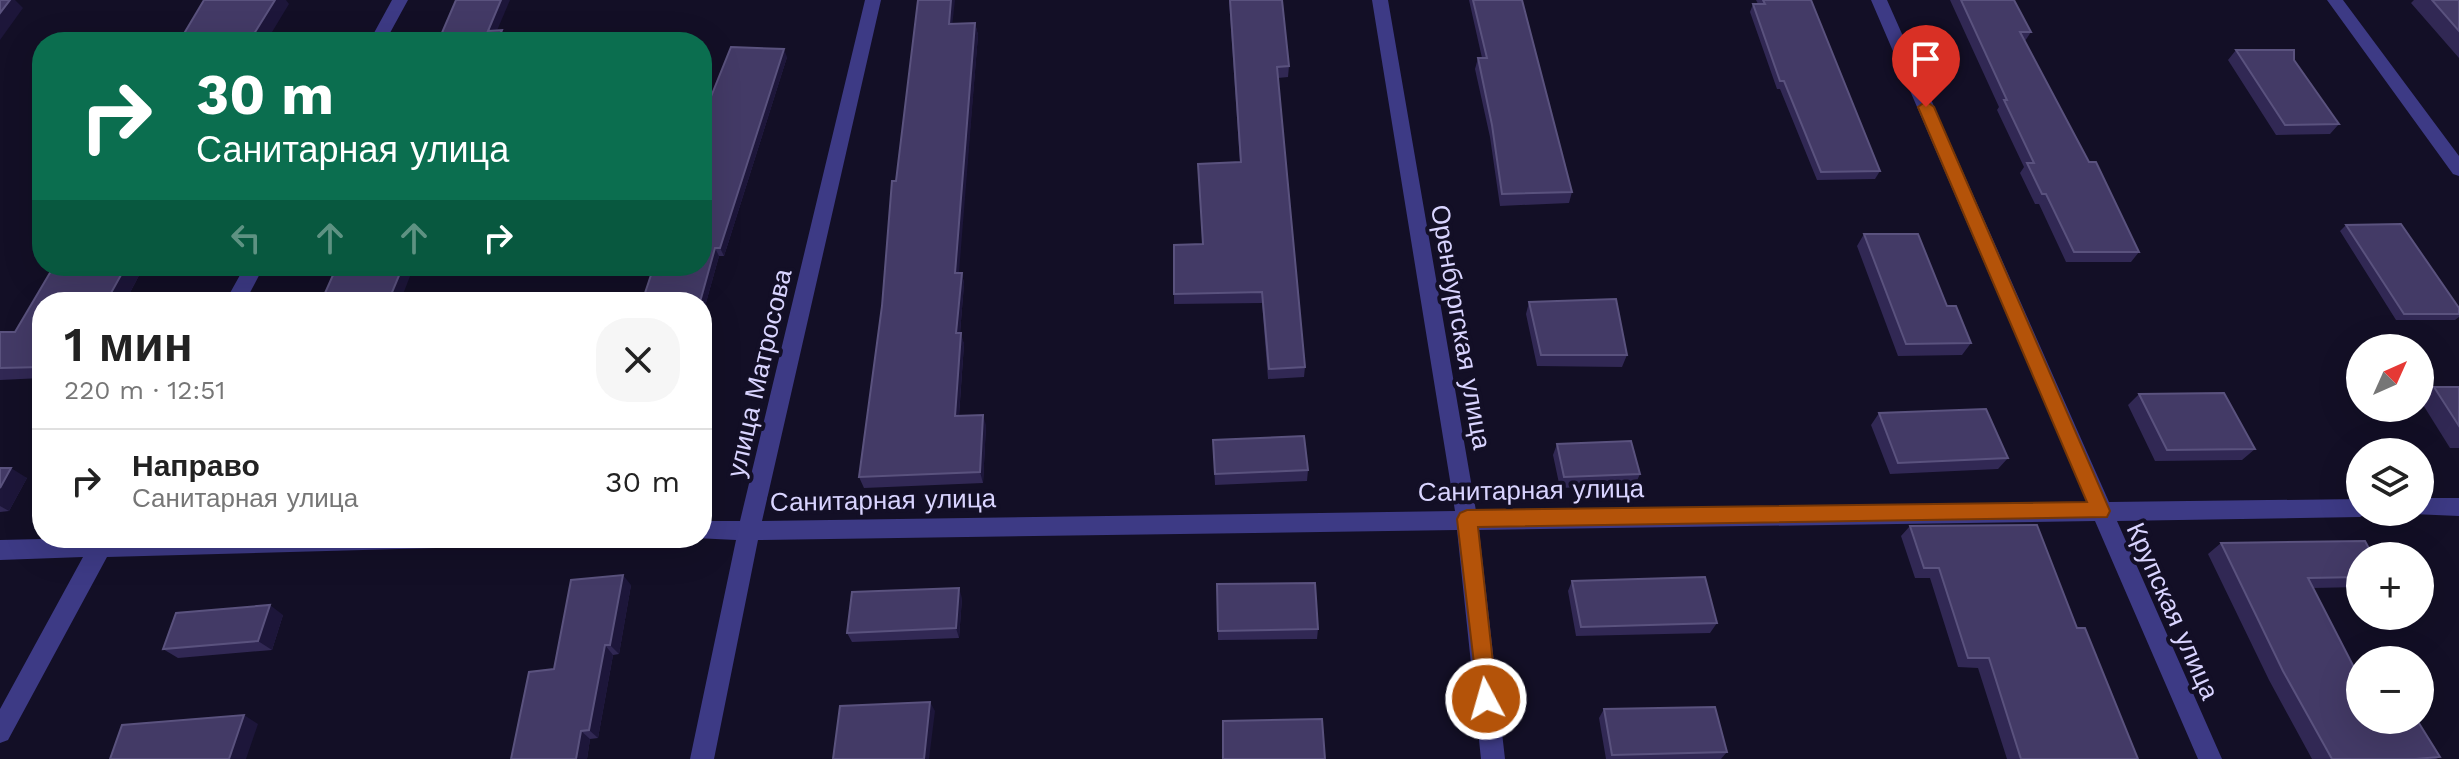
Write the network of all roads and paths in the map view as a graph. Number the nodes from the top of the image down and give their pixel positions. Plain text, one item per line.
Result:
1 (400, 0) edge
2 (873, 0) edge
3 (1380, 0) edge
4 (1879, 0) edge
5 (2335, 0) edge
6 (382, 32) edge
7 (2459, 169) edge
8 (2434, 507) edge
9 (2459, 507) edge
10 (2346, 508) edge
11 (2100, 511) junction
12 (1467, 519) junction
13 (749, 530) junction
14 (712, 531) edge
15 (32, 548) edge
16 (101, 548) edge
17 (0, 550) edge
18 (0, 732) edge
19 (702, 759) edge
20 (1493, 759) edge
21 (2210, 759) edge

1 - 6 street
2 - 13 street, улица Матросова
3 - 12 street, Оренбургская улица
4 - 11 street, Крупская улица
5 - 7 street
8 - 9 street
10 - 11 street, Санитарная улица
11 - 12 street, Санитарная улица
11 - 21 street, Крупская улица
12 - 13 street, Санитарная улица
12 - 20 street, Оренбургская улица
13 - 14 street, Санитарная улица
13 - 19 street, улица Матросова
15 - 17 street
16 - 18 street

